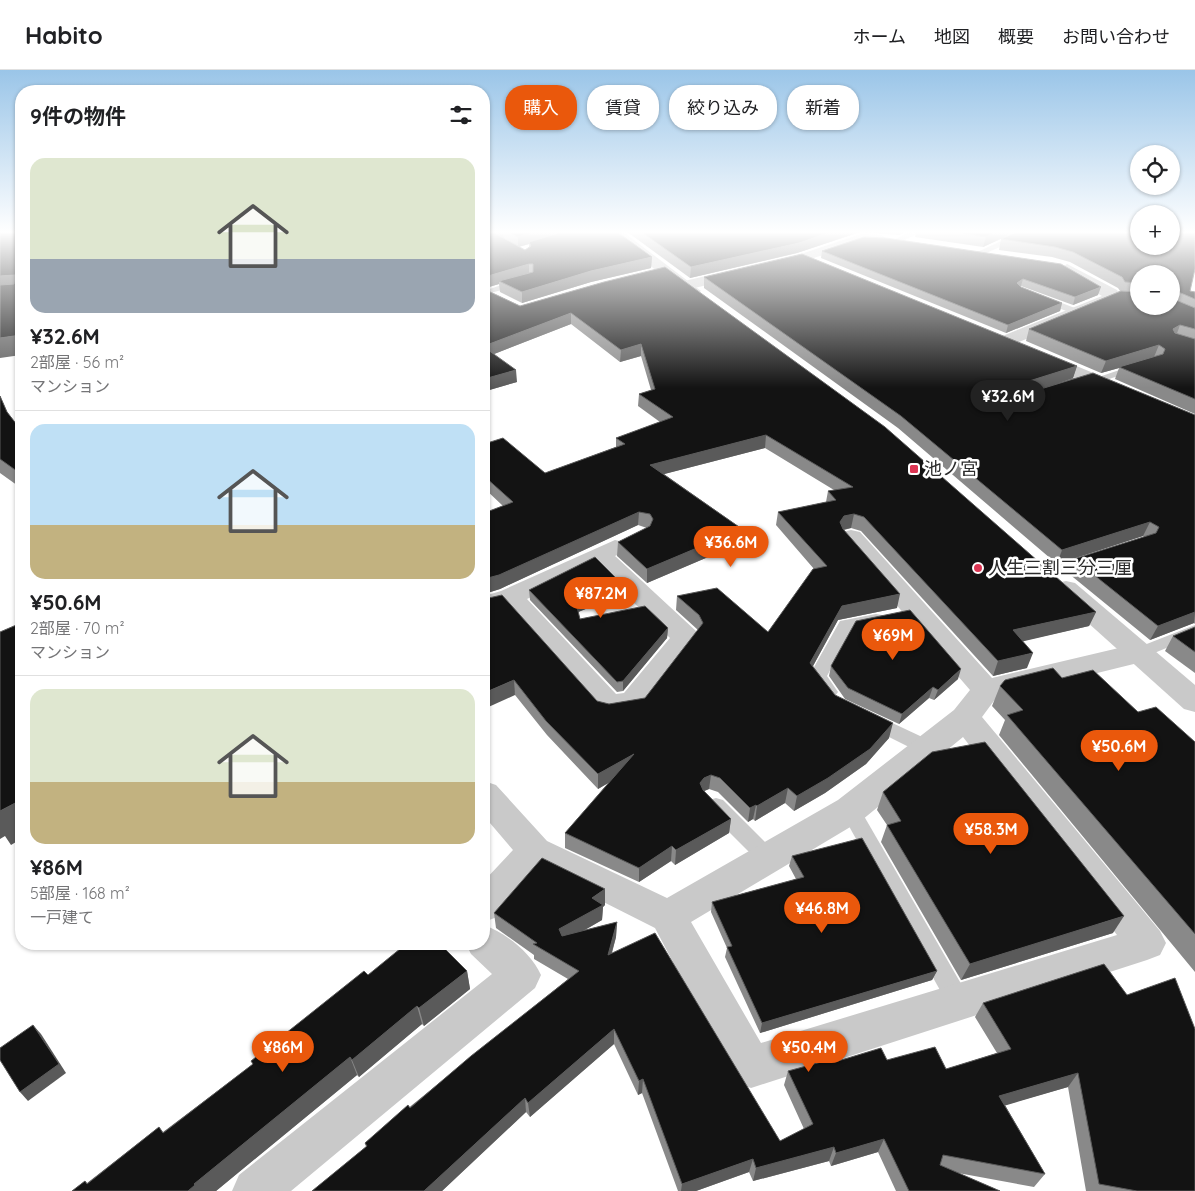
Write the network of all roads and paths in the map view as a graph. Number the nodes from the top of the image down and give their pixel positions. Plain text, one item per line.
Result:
1 (515, 283) edge
2 (682, 283) edge
3 (693, 283) edge
4 (1093, 283) edge
5 (686, 285) junction
6 (490, 291) edge
7 (1032, 294) edge
8 (490, 295) edge
9 (502, 302) edge
10 (710, 303) edge
11 (1078, 312) junction
12 (988, 334) edge
13 (1006, 341) junction
14 (1144, 365) edge
15 (1094, 379) junction
16 (1073, 384) edge
17 (1132, 396) edge
18 (639, 534) edge
19 (852, 537) edge
20 (1109, 553) edge
21 (599, 555) junction
22 (1041, 567) joint
23 (497, 600) edge
24 (902, 614) junction
25 (1195, 630) edge
26 (1140, 653) junction
27 (986, 690) junction
28 (1195, 701) edge
29 (838, 704) edge
30 (856, 713) edge
31 (965, 718) junction
32 (928, 748) junction
33 (710, 799) edge
34 (490, 801) edge
35 (850, 810) junction
36 (535, 852) junction
37 (768, 858) junction
38 (490, 900) edge
39 (668, 916) junction
40 (490, 947) edge
41 (959, 1002) junction
42 (255, 1191) edge

1 - 6 lane
2 - 5 street
3 - 5 street
4 - 11 street
5 - 10 street
7 - 11 lane
8 - 9 street
11 - 13 street
12 - 13 street
13 - 15 street
14 - 15 lane
15 - 16 lane
15 - 17 street
18 - 21 street
19 - 24 street
20 - 22 lane
21 - 23 street
21 - 23 street
22 - 26 street
24 - 27 street
24 - 29 lane
25 - 26 lane
26 - 27 street
26 - 28 street
27 - 31 street
30 - 32 lane
31 - 32 street
31 - 41 street
32 - 35 street
33 - 37 lane
34 - 36 street
35 - 37 street
35 - 41 lane
36 - 38 street
36 - 39 street
37 - 39 street
39 - 41 street
40 - 42 street

